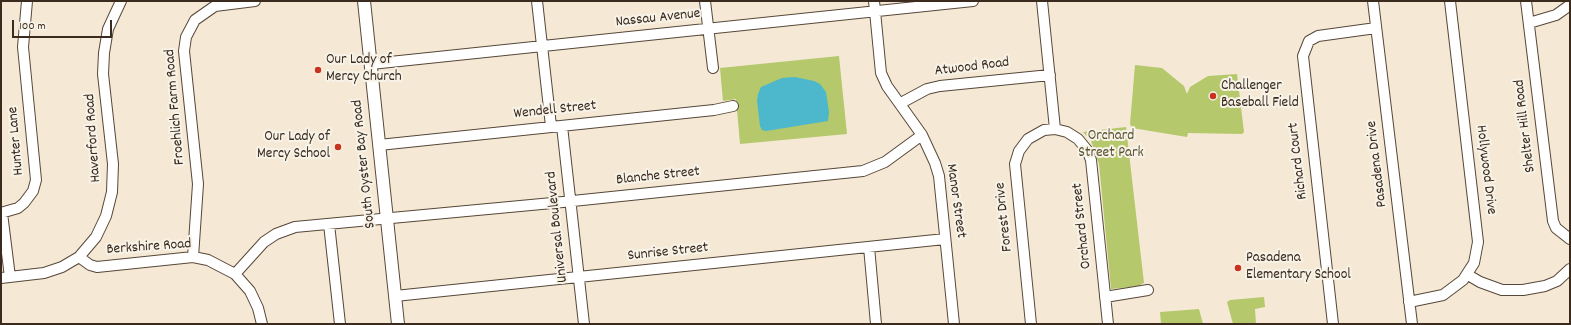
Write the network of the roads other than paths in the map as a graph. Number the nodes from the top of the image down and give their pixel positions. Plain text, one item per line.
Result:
1 (27, 1) edge
2 (121, 1) edge
3 (255, 1) edge
4 (364, 1) edge
5 (536, 1) edge
6 (705, 1) edge
7 (973, 1) edge
8 (1042, 1) edge
9 (1373, 1) edge
10 (1450, 1) edge
11 (1526, 1) edge
12 (233, 2) edge
13 (1570, 5) edge
14 (874, 6) edge
15 (1529, 23) junction
16 (1376, 28) junction
17 (708, 29) junction
18 (541, 46) junction
19 (371, 64) junction
20 (713, 68) dead end
21 (1050, 75) junction
22 (901, 104) junction
23 (733, 106) dead end
24 (551, 126) junction
25 (562, 126) junction
26 (1055, 129) junction
27 (922, 135) junction
28 (379, 145) junction
29 (571, 201) junction
30 (2, 213) edge
31 (387, 219) junction
32 (329, 224) junction
33 (945, 239) junction
34 (1570, 239) edge
35 (869, 247) junction
36 (79, 257) junction
37 (193, 257) junction
38 (1570, 269) edge
39 (235, 274) junction
40 (1468, 275) junction
41 (5, 277) edge
42 (579, 277) junction
43 (1148, 290) dead end
44 (395, 296) junction
45 (1105, 297) junction
46 (1409, 302) junction
47 (262, 324) edge
48 (340, 324) edge
49 (398, 324) edge
50 (584, 324) edge
51 (874, 324) edge
52 (954, 324) edge
53 (1031, 324) edge
54 (1108, 324) edge
55 (1333, 324) edge
56 (1412, 324) edge

1 - 30 street, Hunter Lane
2 - 36 street, Haverford Road
3 - 12 street, Froehlich Farm Road
4 - 19 main road, South Oyster Bay Road
5 - 18 street
6 - 17 street
7 - 14 street, Nassau Avenue
8 - 21 street
9 - 16 street, Pasadena Drive
10 - 40 street, Hollywood Drive
11 - 15 street, Shelter Hill Road
12 - 37 street, Froehlich Farm Road
13 - 15 street
14 - 17 street, Nassau Avenue
14 - 22 street, Manor Street
15 - 34 street, Shelter Hill Road
16 - 46 street, Pasadena Drive
16 - 55 street, Richard Court
17 - 18 street, Nassau Avenue
17 - 20 street
18 - 19 street, Nassau Avenue
18 - 24 street
19 - 28 main road, South Oyster Bay Road
21 - 22 street, Atwood Road
21 - 26 street
22 - 27 street, Manor Street
23 - 25 street, Wendell Street
24 - 25 street, Wendell Street
24 - 28 street, Wendell Street
25 - 29 street, Universal Boulevard
26 - 45 street, Orchard Street
26 - 53 street, Forest Drive
27 - 29 street, Blanche Street
27 - 33 street, Manor Street
28 - 31 main road, South Oyster Bay Road
29 - 31 street, Blanche Street
29 - 42 street, Universal Boulevard
30 - 41 street
31 - 32 street, Blanche Street
31 - 44 main road, South Oyster Bay Road
32 - 39 street, Blanche Street
32 - 48 street
33 - 35 street, Sunrise Street
33 - 52 street, Manor Street
35 - 42 street, Sunrise Street
35 - 51 street
36 - 37 street, Berkshire Road
36 - 41 street, Haverford Road
37 - 39 street, Berkshire Road
38 - 40 street
39 - 47 street, Berkshire Road
40 - 46 street, Hollywood Drive
42 - 44 street, Sunrise Street
42 - 50 street, Universal Boulevard
43 - 45 street
44 - 49 main road, South Oyster Bay Road
45 - 54 street, Orchard Street
46 - 56 street, Pasadena Drive

